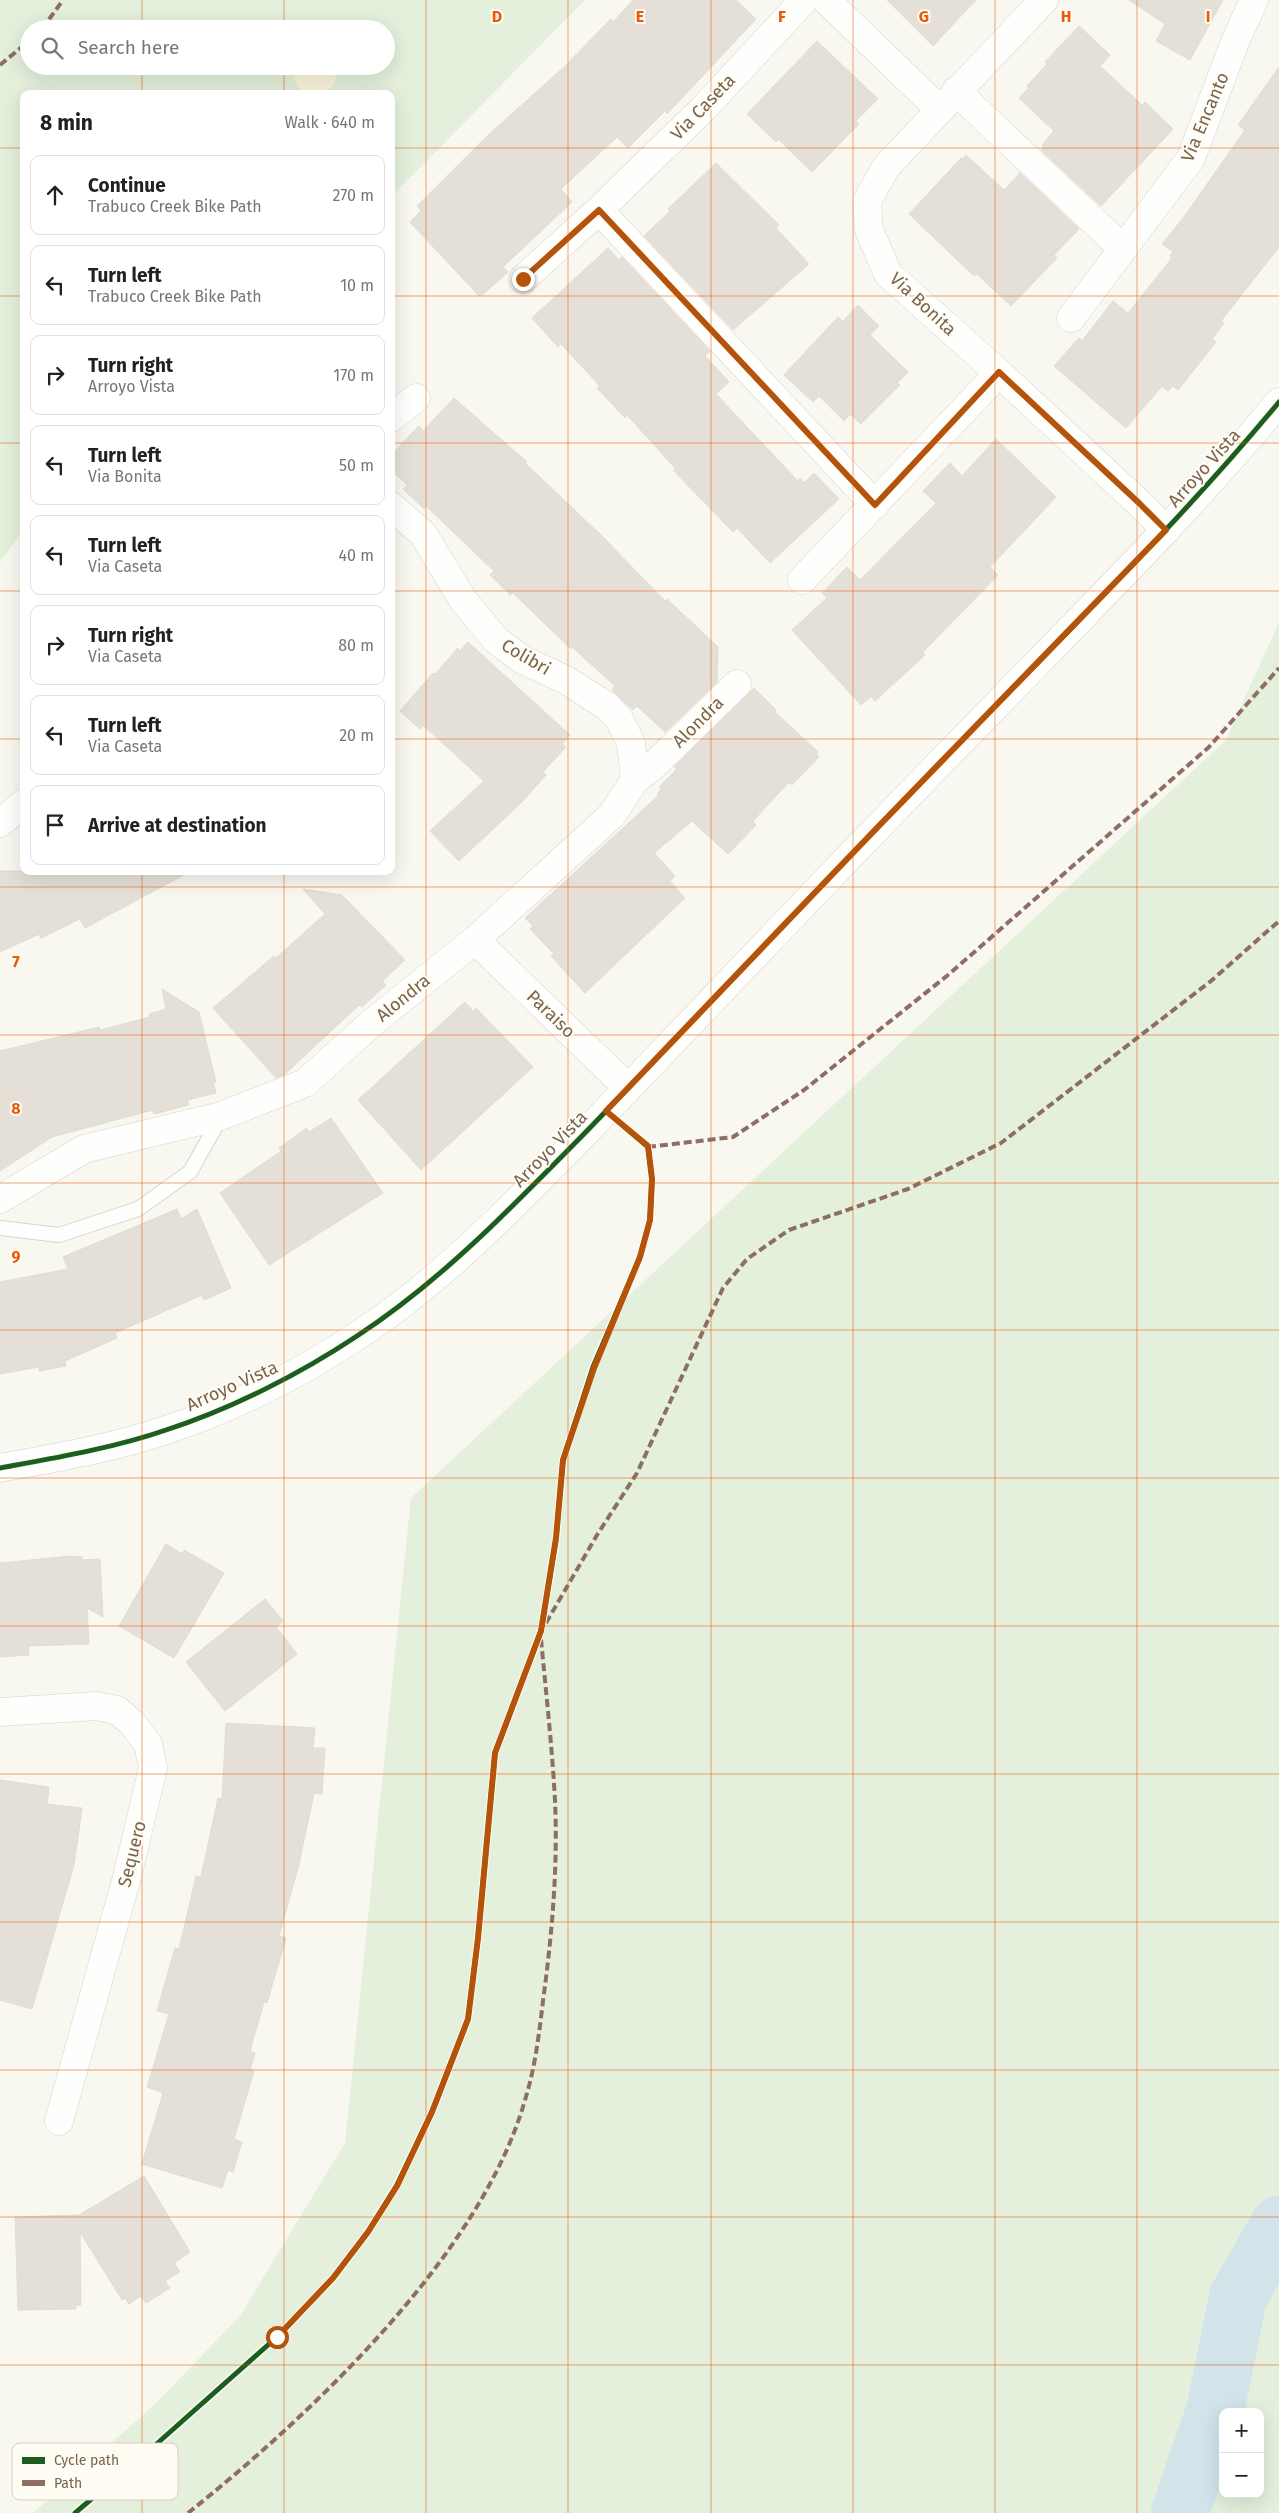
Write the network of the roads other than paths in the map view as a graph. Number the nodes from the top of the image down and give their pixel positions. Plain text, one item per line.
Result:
1 (804, 0) edge
2 (826, 0) edge
3 (1044, 0) edge
4 (1254, 0) edge
5 (948, 100) junction
6 (599, 210) junction
7 (1122, 248) junction
8 (523, 279) dead end
9 (1071, 318) dead end
10 (999, 372) junction
11 (416, 398) dead end
12 (1279, 402) edge
13 (395, 415) edge
14 (875, 505) junction
15 (395, 510) edge
16 (1166, 530) junction
17 (802, 580) dead end
18 (737, 684) dead end
19 (634, 780) junction
20 (20, 806) edge
21 (0, 823) edge
22 (475, 940) junction
23 (628, 1088) junction
24 (222, 1116) junction
25 (0, 1199) edge
26 (0, 1228) edge
27 (0, 1468) edge
28 (0, 1712) edge
29 (59, 2121) dead end

1 - 6 street, Via Caseta
2 - 5 street
3 - 5 street, Via Bonita
4 - 7 street, Via Encanto
5 - 7 street
5 - 10 street, Via Bonita
6 - 8 street, Via Caseta
6 - 14 street
7 - 9 street, Via Encanto
10 - 14 street
10 - 16 street, Via Bonita
11 - 13 street
12 - 16 street, Arroyo Vista
14 - 17 street
15 - 19 street, Colibri
16 - 23 street, Arroyo Vista
18 - 19 street, Alondra
19 - 22 street, Alondra
20 - 21 street
22 - 23 street, Paraiso
22 - 24 street, Alondra
23 - 27 street, Arroyo Vista
24 - 25 street, Alondra
24 - 26 lane
28 - 29 street, Sequero

